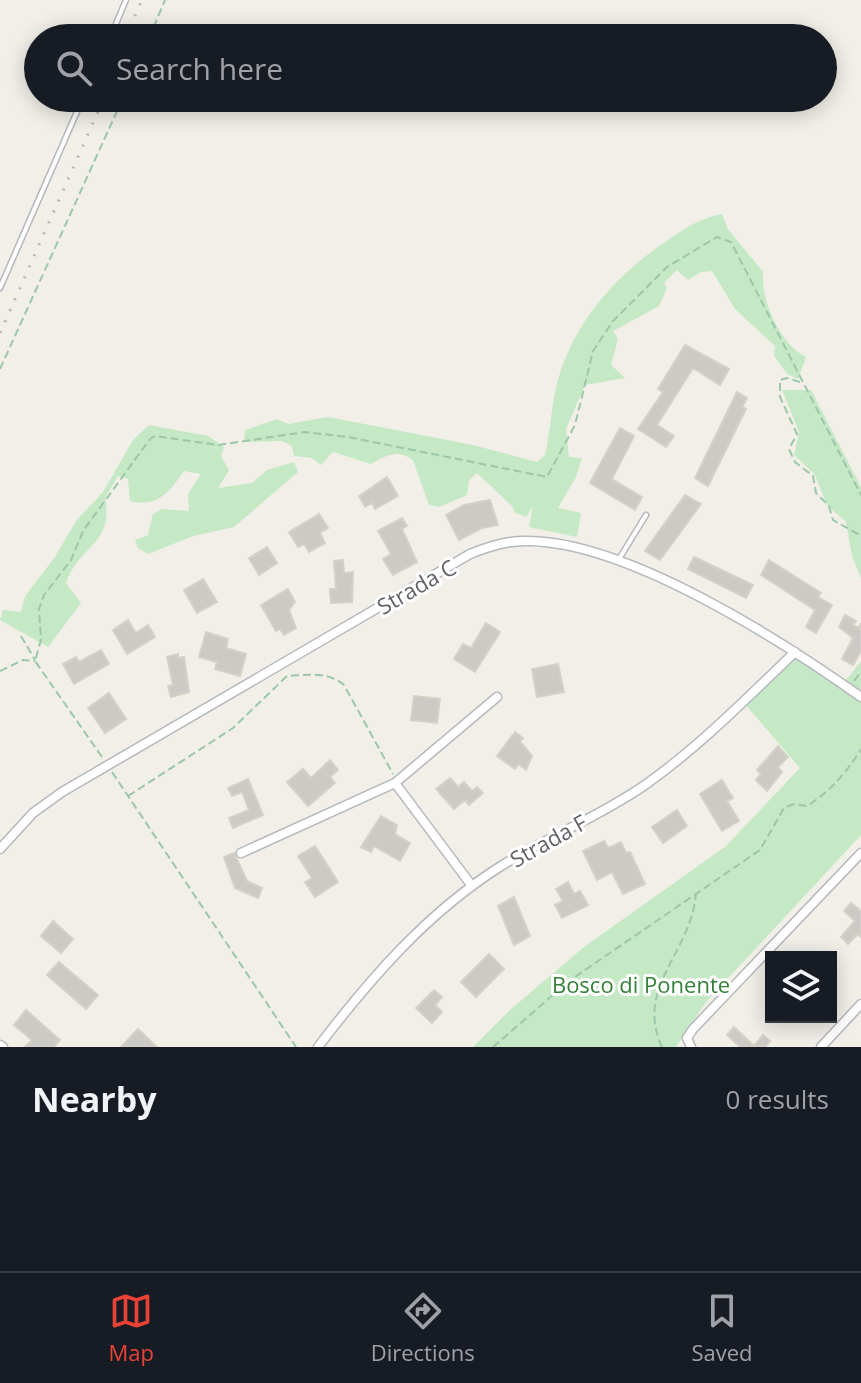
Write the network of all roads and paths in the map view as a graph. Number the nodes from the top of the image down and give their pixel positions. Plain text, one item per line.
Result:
1 (126, 0) edge
2 (165, 0) edge
3 (116, 24) edge
4 (155, 24) edge
5 (77, 112) edge
6 (117, 112) edge
7 (0, 288) edge
8 (0, 369) edge
9 (801, 382) junction
10 (861, 495) edge
11 (646, 515) dead end
12 (861, 536) edge
13 (617, 561) junction
14 (21, 636) dead end
15 (795, 652) junction
16 (35, 661) junction
17 (0, 671) edge
18 (861, 672) edge
19 (850, 689) junction
20 (497, 697) dead end
21 (861, 697) edge
22 (861, 749) edge
23 (108, 765) junction
24 (395, 783) junction
25 (128, 796) junction
26 (0, 849) edge
27 (241, 853) dead end
28 (861, 853) edge
29 (472, 886) junction
30 (696, 892) junction
31 (861, 1004) edge
32 (296, 1047) edge
33 (318, 1047) edge
34 (493, 1047) edge
35 (662, 1047) edge
36 (691, 1047) edge
37 (821, 1047) edge

1 - 3 lane
2 - 4 path
5 - 7 lane
6 - 8 path
9 - 10 path
9 - 12 path
9 - 16 path
11 - 13 lane
13 - 15 street, Strada C
13 - 23 street, Strada C
14 - 16 path
15 - 19 street, Strada C
15 - 29 street, Strada F
16 - 17 path
16 - 23 path
18 - 19 path
19 - 21 street, Strada C
20 - 24 street
22 - 30 path
23 - 25 path
23 - 26 street, Strada C
24 - 25 path
24 - 27 street
24 - 29 street
25 - 32 path
28 - 36 street
29 - 33 street, Strada F
30 - 34 path
30 - 35 path
31 - 37 street

